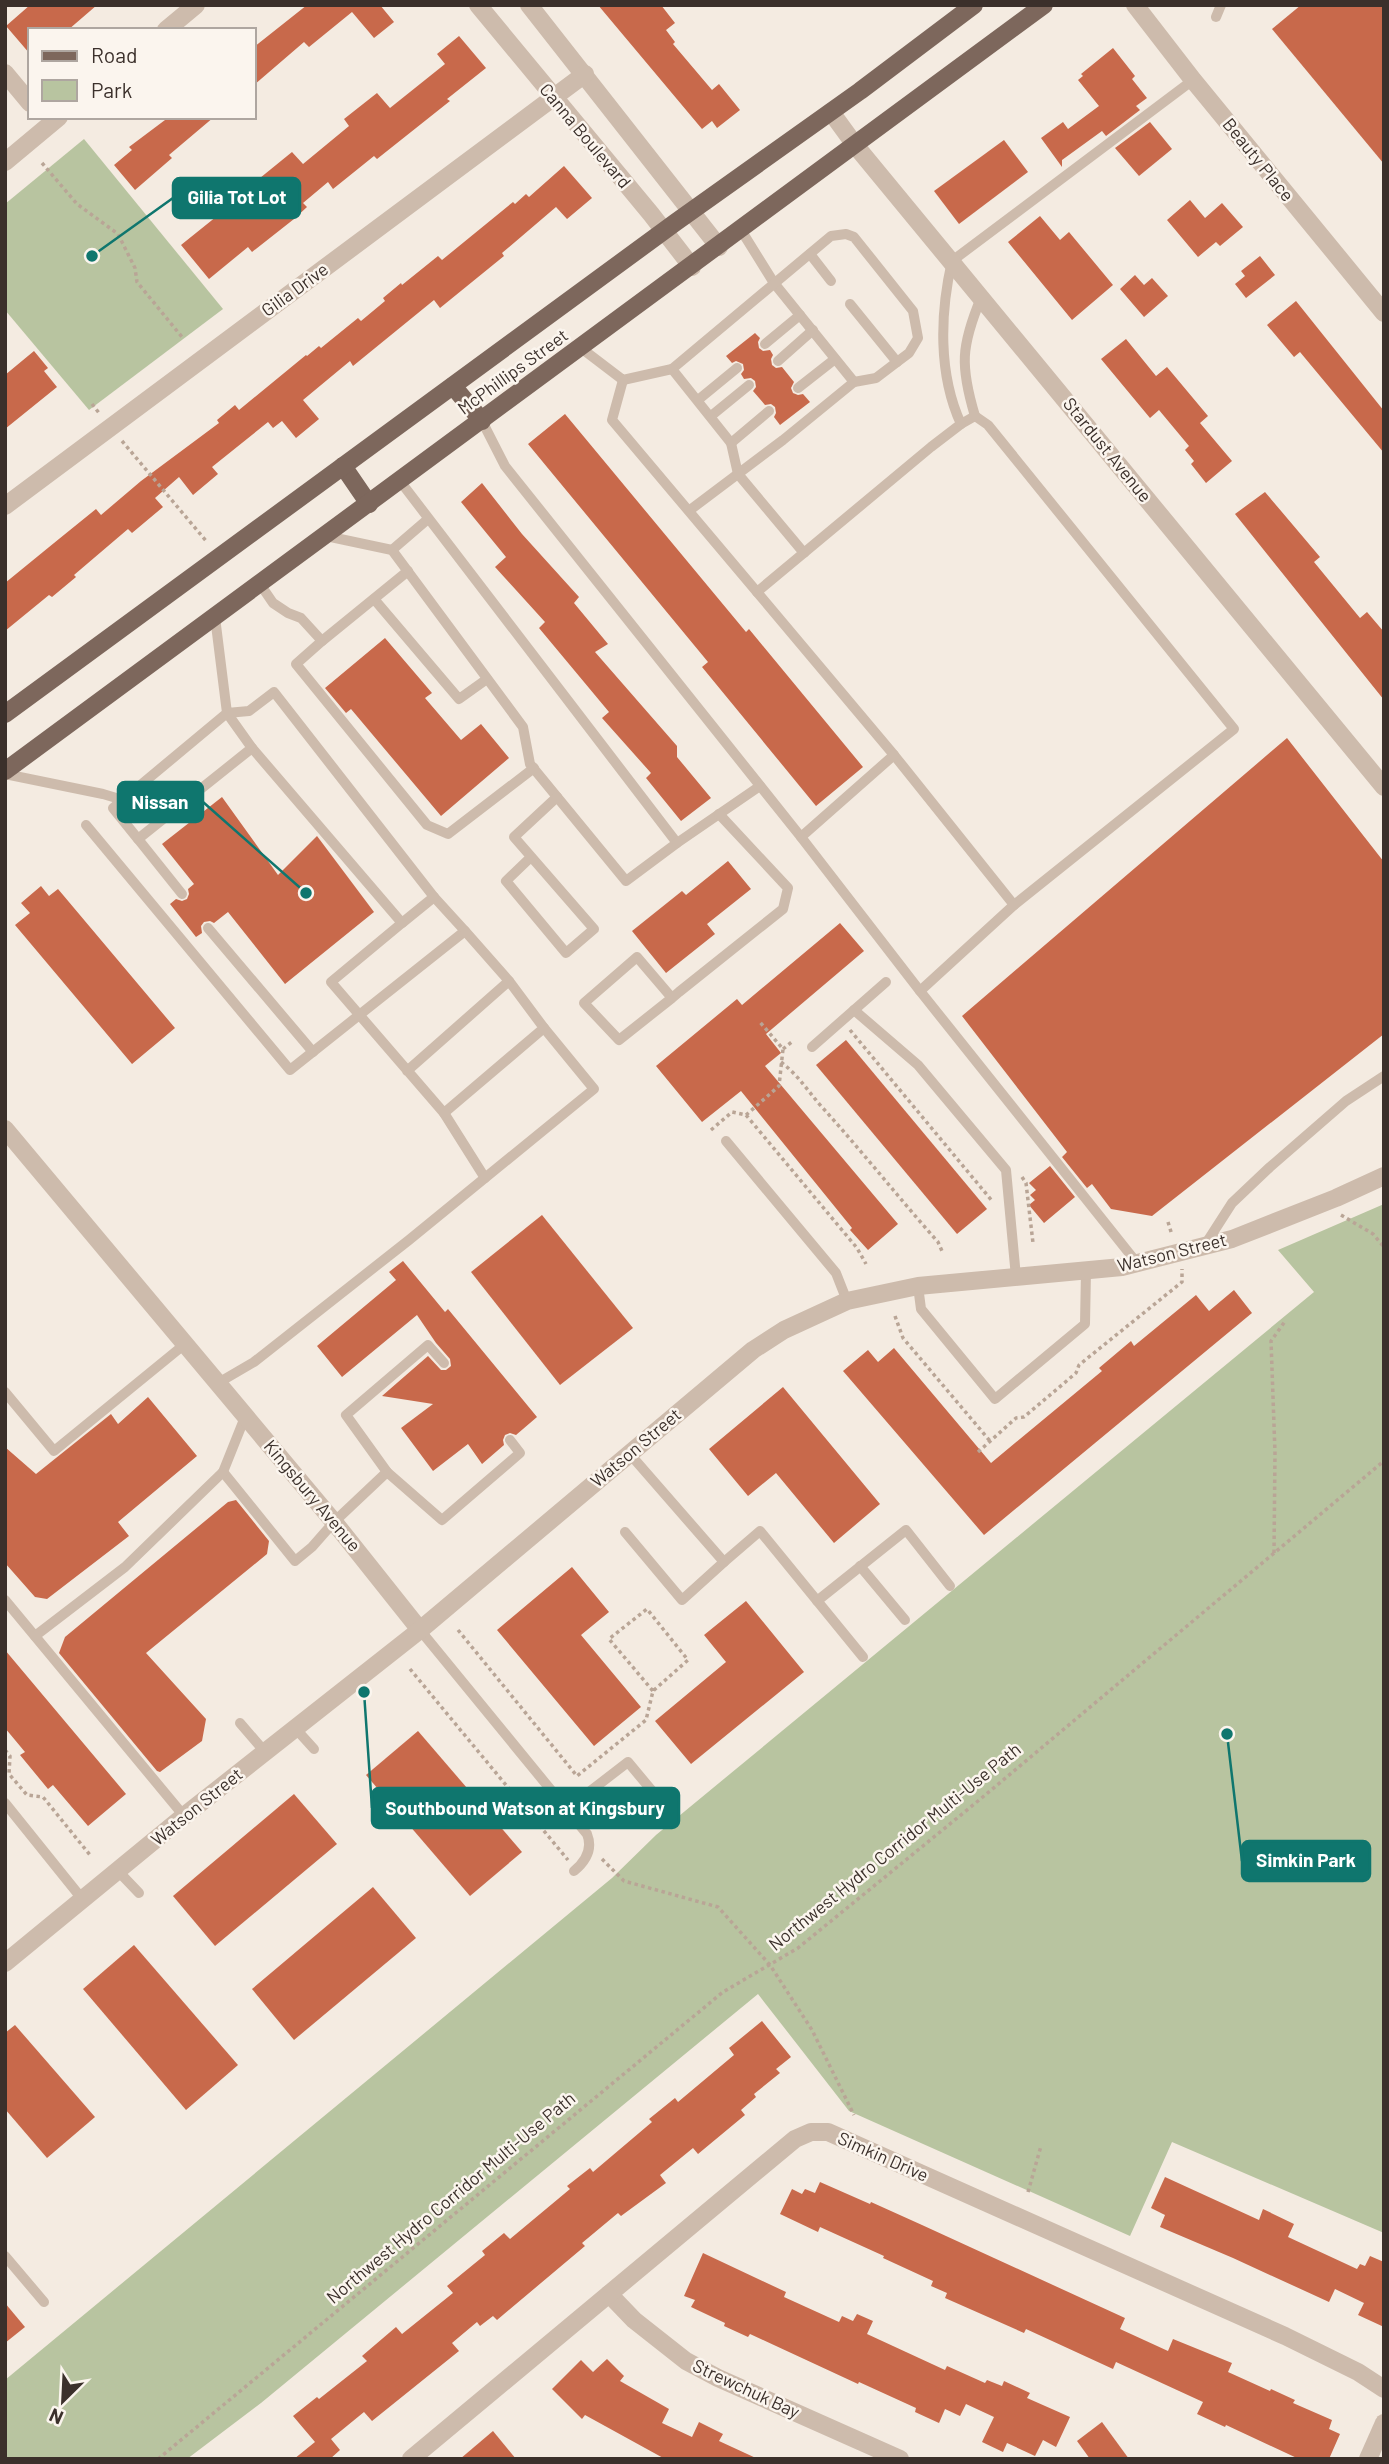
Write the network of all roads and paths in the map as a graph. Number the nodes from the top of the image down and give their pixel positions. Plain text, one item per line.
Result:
1 (196, 5) edge
2 (478, 5) edge
3 (529, 5) edge
4 (974, 5) edge
5 (1044, 5) edge
6 (1135, 5) edge
7 (1221, 5) edge
8 (1216, 17) dead end
9 (168, 28) edge
10 (5, 73) edge
11 (584, 74) junction
12 (1193, 80) junction
13 (554, 98) junction
14 (28, 101) edge
15 (831, 112) junction
16 (50, 120) edge
17 (855, 145) junction
18 (5, 162) edge
19 (42, 163) dead end
20 (691, 211) junction
21 (741, 230) junction
22 (663, 231) junction
23 (719, 247) junction
24 (810, 254) junction
25 (952, 261) junction
26 (692, 267) junction
27 (831, 281) dead end
28 (774, 284) junction
29 (982, 297) junction
30 (850, 304) dead end
31 (1384, 313) edge
32 (800, 315) junction
33 (813, 330) junction
34 (182, 337) dead end
35 (765, 344) dead end
36 (581, 348) junction
37 (835, 359) junction
38 (778, 361) dead end
39 (897, 362) junction
40 (737, 368) dead end
41 (672, 369) junction
42 (623, 380) junction
43 (854, 382) junction
44 (749, 385) dead end
45 (453, 386) junction
46 (798, 387) dead end
47 (698, 400) junction
48 (92, 404) dead end
49 (769, 411) dead end
50 (711, 416) junction
51 (975, 416) junction
52 (482, 421) junction
53 (961, 424) junction
54 (110, 427) junction
55 (731, 443) junction
56 (343, 466) junction
57 (738, 474) junction
58 (400, 481) junction
59 (369, 504) junction
60 (5, 506) edge
61 (690, 510) junction
62 (428, 519) junction
63 (325, 536) junction
64 (392, 550) junction
65 (804, 553) junction
66 (220, 557) junction
67 (408, 571) junction
68 (260, 584) junction
69 (757, 592) junction
70 (374, 599) junction
71 (215, 617) junction
72 (322, 642) junction
73 (487, 679) junction
74 (227, 713) junction
75 (5, 715) edge
76 (252, 748) junction
77 (894, 755) junction
78 (534, 768) junction
79 (5, 773) edge
80 (760, 786) junction
81 (1384, 787) edge
82 (557, 796) junction
83 (123, 800) junction
84 (719, 814) junction
85 (86, 825) dead end
86 (801, 837) junction
87 (138, 839) junction
88 (677, 843) junction
89 (531, 857) junction
90 (182, 894) dead end
91 (434, 897) junction
92 (1014, 905) junction
93 (402, 923) junction
94 (208, 928) dead end
95 (465, 931) junction
96 (509, 981) junction
97 (886, 982) dead end
98 (920, 991) junction
99 (671, 998) junction
100 (854, 1010) junction
101 (359, 1016) junction
102 (842, 1020) junction
103 (759, 1021) dead end
104 (544, 1028) junction
105 (793, 1041) dead end
106 (812, 1047) dead end
107 (783, 1049) junction
108 (313, 1052) junction
109 (781, 1062) junction
110 (407, 1071) junction
111 (1384, 1076) edge
112 (443, 1113) junction
113 (746, 1115) junction
114 (5, 1129) edge
115 (710, 1130) dead end
116 (726, 1142) dead end
117 (1019, 1173) dead end
118 (1384, 1176) edge
119 (485, 1178) junction
120 (994, 1203) dead end
121 (1318, 1206) junction
122 (1033, 1243) dead end
123 (1204, 1246) junction
124 (1384, 1247) edge
125 (942, 1251) dead end
126 (1137, 1263) junction
127 (866, 1264) dead end
128 (1086, 1270) junction
129 (1184, 1273) dead end
130 (1017, 1277) junction
131 (918, 1286) junction
132 (847, 1301) junction
133 (895, 1316) dead end
134 (1286, 1321) dead end
135 (185, 1345) junction
136 (444, 1363) dead end
137 (218, 1383) junction
138 (5, 1392) edge
139 (245, 1417) junction
140 (510, 1440) dead end
141 (990, 1441) junction
142 (978, 1452) dead end
143 (629, 1453) junction
144 (1384, 1461) edge
145 (223, 1472) junction
146 (387, 1472) junction
147 (334, 1522) junction
148 (625, 1532) dead end
149 (1274, 1553) junction
150 (724, 1562) junction
151 (860, 1566) junction
152 (950, 1586) dead end
153 (5, 1600) edge
154 (817, 1601) junction
155 (905, 1620) dead end
156 (420, 1630) junction
157 (458, 1630) dead end
158 (35, 1636) junction
159 (863, 1657) dead end
160 (410, 1669) dead end
161 (653, 1691) junction
162 (240, 1723) dead end
163 (295, 1728) junction
164 (314, 1749) dead end
165 (5, 1750) edge
166 (265, 1752) junction
167 (5, 1803) edge
168 (567, 1809) junction
169 (184, 1816) junction
170 (673, 1816) dead end
171 (590, 1847) junction
172 (90, 1855) dead end
173 (575, 1870) joint
174 (118, 1871) junction
175 (139, 1893) dead end
176 (83, 1900) junction
177 (5, 1963) edge
178 (770, 1965) junction
179 (854, 2115) dead end
180 (1041, 2146) dead end
181 (1028, 2192) dead end
182 (5, 2256) edge
183 (609, 2294) junction
184 (44, 2302) dead end
185 (1384, 2389) edge
186 (1384, 2423) edge
187 (158, 2459) edge
188 (411, 2459) edge
189 (901, 2459) edge
190 (1368, 2459) edge

1 - 9 street
2 - 13 street, Canna Boulevard
3 - 11 street, Canna Boulevard
4 - 15 main road, McPhillips Street
5 - 17 main road, McPhillips Street
6 - 12 street, Beauty Place
7 - 8 lane
10 - 14 street
11 - 13 street, Gilia Drive
11 - 20 street, Canna Boulevard
12 - 25 lane
12 - 31 street, Beauty Place
13 - 22 street, Canna Boulevard
13 - 54 street, Gilia Drive
15 - 17 street, Stardust Avenue
15 - 20 main road, McPhillips Street
16 - 18 street
17 - 21 main road, McPhillips Street
17 - 25 street, Stardust Avenue
19 - 34 path
20 - 22 main road, McPhillips Street
20 - 23 street, Canna Boulevard
21 - 23 main road, McPhillips Street
21 - 28 lane
22 - 26 street, Canna Boulevard
22 - 45 main road, McPhillips Street
23 - 26 main road, McPhillips Street
24 - 27 lane
24 - 28 lane
24 - 39 lane
25 - 29 street, Stardust Avenue
25 - 53 lane
26 - 36 main road, McPhillips Street
28 - 32 lane
28 - 41 lane
29 - 51 lane
29 - 81 street, Stardust Avenue
30 - 39 lane
32 - 33 lane
32 - 35 lane
33 - 37 lane
33 - 38 lane
36 - 42 lane
36 - 52 main road, McPhillips Street
37 - 43 lane
37 - 46 lane
39 - 43 lane
40 - 47 lane
41 - 42 lane
41 - 47 lane
42 - 61 lane
43 - 57 lane
44 - 50 lane
45 - 52 main road
45 - 56 main road, McPhillips Street
47 - 50 lane
48 - 54 path
49 - 55 lane
50 - 55 lane
51 - 53 lane
51 - 92 lane
52 - 58 main road, McPhillips Street
52 - 80 lane
53 - 65 lane
54 - 60 street, Gilia Drive
54 - 66 path
55 - 57 lane
56 - 59 main road
56 - 66 main road, McPhillips Street
57 - 61 lane
57 - 65 lane
58 - 59 main road, McPhillips Street
58 - 62 lane
59 - 63 main road, McPhillips Street
61 - 69 lane
62 - 64 lane
62 - 88 lane
63 - 64 lane
63 - 68 main road, McPhillips Street
64 - 67 lane
65 - 69 lane
66 - 75 main road, McPhillips Street
67 - 70 lane
67 - 73 lane
68 - 71 main road, McPhillips Street
68 - 72 lane
69 - 77 lane
70 - 72 lane
70 - 73 lane
71 - 74 lane
71 - 79 main road, McPhillips Street
72 - 78 lane
73 - 78 lane
74 - 76 lane
74 - 83 lane
74 - 91 lane
76 - 87 lane
76 - 93 lane
77 - 86 lane
77 - 92 lane
78 - 82 lane
79 - 83 lane
80 - 84 lane
80 - 86 lane
82 - 88 lane
82 - 89 lane
83 - 87 lane
84 - 88 lane
84 - 99 lane
85 - 108 lane
86 - 98 lane
87 - 90 lane
89 - 89 lane
91 - 93 lane
91 - 95 lane
92 - 98 lane
93 - 101 lane
94 - 108 lane
95 - 96 lane
95 - 101 lane
96 - 104 lane
96 - 110 lane
97 - 100 lane
98 - 126 lane
99 - 99 lane
100 - 102 lane
100 - 130 lane
101 - 108 lane
101 - 110 lane
102 - 106 lane
102 - 120 path
103 - 107 path
104 - 112 lane
104 - 119 lane
105 - 107 path
107 - 109 path
109 - 113 path
109 - 125 path
110 - 112 lane
111 - 123 lane
112 - 119 lane
113 - 115 path
113 - 127 path
114 - 135 street, Kingsbury Avenue
116 - 132 lane
117 - 122 path
118 - 121 street, Watson Street
119 - 137 lane
121 - 123 street, Watson Street
121 - 124 path
123 - 126 street, Watson Street
126 - 128 street, Watson Street
128 - 130 street, Watson Street
128 - 131 lane
129 - 141 path
130 - 131 street, Watson Street
131 - 132 street, Watson Street
132 - 143 street, Watson Street
133 - 141 path
134 - 149 path
135 - 137 street, Kingsbury Avenue
135 - 138 lane
136 - 146 lane
137 - 139 street, Kingsbury Avenue
139 - 145 lane
139 - 147 street, Kingsbury Avenue
140 - 146 lane
141 - 142 path
143 - 150 lane
143 - 156 street, Watson Street
144 - 149 path, Northwest Hydro Corridor Multi-Use Path
145 - 147 lane
145 - 158 lane
146 - 147 lane
147 - 156 street, Kingsbury Avenue
148 - 150 lane
149 - 178 path, Northwest Hydro Corridor Multi-Use Path
150 - 154 lane
151 - 152 lane
151 - 154 lane
151 - 155 lane
153 - 158 lane
154 - 159 lane
156 - 163 street, Watson Street
156 - 168 lane, Kingsbury Avenue
157 - 161 path
158 - 169 lane
160 - 173 path
161 - 161 path
162 - 166 lane
163 - 164 lane
163 - 166 street, Watson Street
165 - 172 path
166 - 169 street, Watson Street
167 - 176 lane
168 - 170 lane
168 - 171 lane, Kingsbury Avenue
169 - 174 street, Watson Street
171 - 173 lane
171 - 178 path
174 - 175 lane
174 - 176 street, Watson Street
176 - 177 street, Watson Street
178 - 179 path
178 - 187 path, Northwest Hydro Corridor Multi-Use Path
180 - 181 path
182 - 184 lane
183 - 185 street, Simkin Drive
183 - 188 street, Simkin Drive
183 - 189 street, Strewchuk Bay
186 - 190 street

